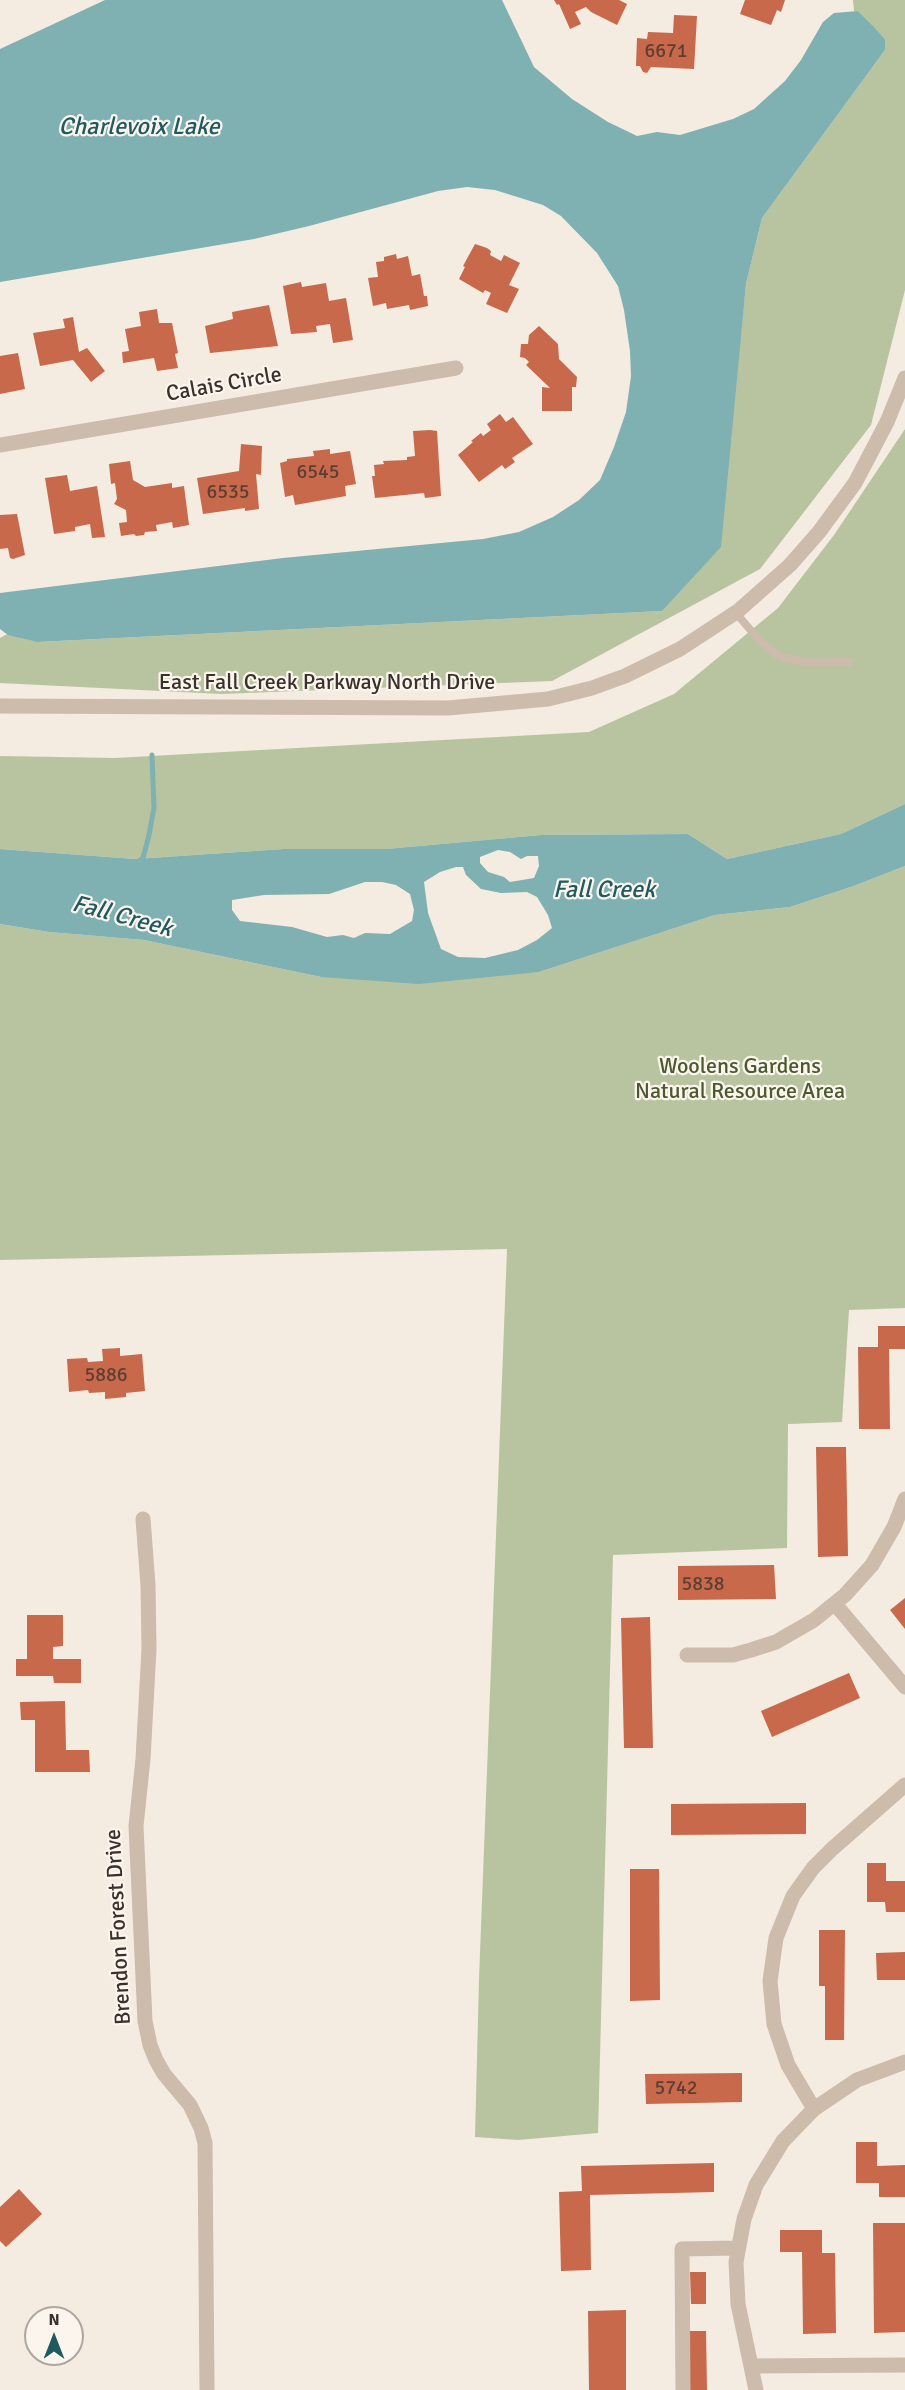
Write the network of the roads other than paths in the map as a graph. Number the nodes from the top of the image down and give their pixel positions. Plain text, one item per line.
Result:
1 (456, 368) dead end
2 (905, 378) edge
3 (0, 445) edge
4 (735, 612) junction
5 (849, 662) dead end
6 (0, 706) edge
7 (905, 1499) edge
8 (143, 1519) dead end
9 (835, 1604) junction
10 (687, 1655) dead end
11 (905, 1687) edge
12 (905, 1785) edge
13 (905, 2062) edge
14 (814, 2109) junction
15 (737, 2248) junction
16 (905, 2365) edge
17 (750, 2366) junction
18 (207, 2390) edge
19 (683, 2390) edge
20 (756, 2390) edge

1 - 3 street, Calais Circle
2 - 4 street, East Fall Creek Parkway North Drive
4 - 5 lane
4 - 6 street, East Fall Creek Parkway North Drive
7 - 9 street
8 - 18 street, Brendon Forest Drive
9 - 10 street
9 - 11 street
12 - 14 street
13 - 14 street
14 - 15 street
15 - 17 street
15 - 19 street
16 - 17 street
17 - 20 street

